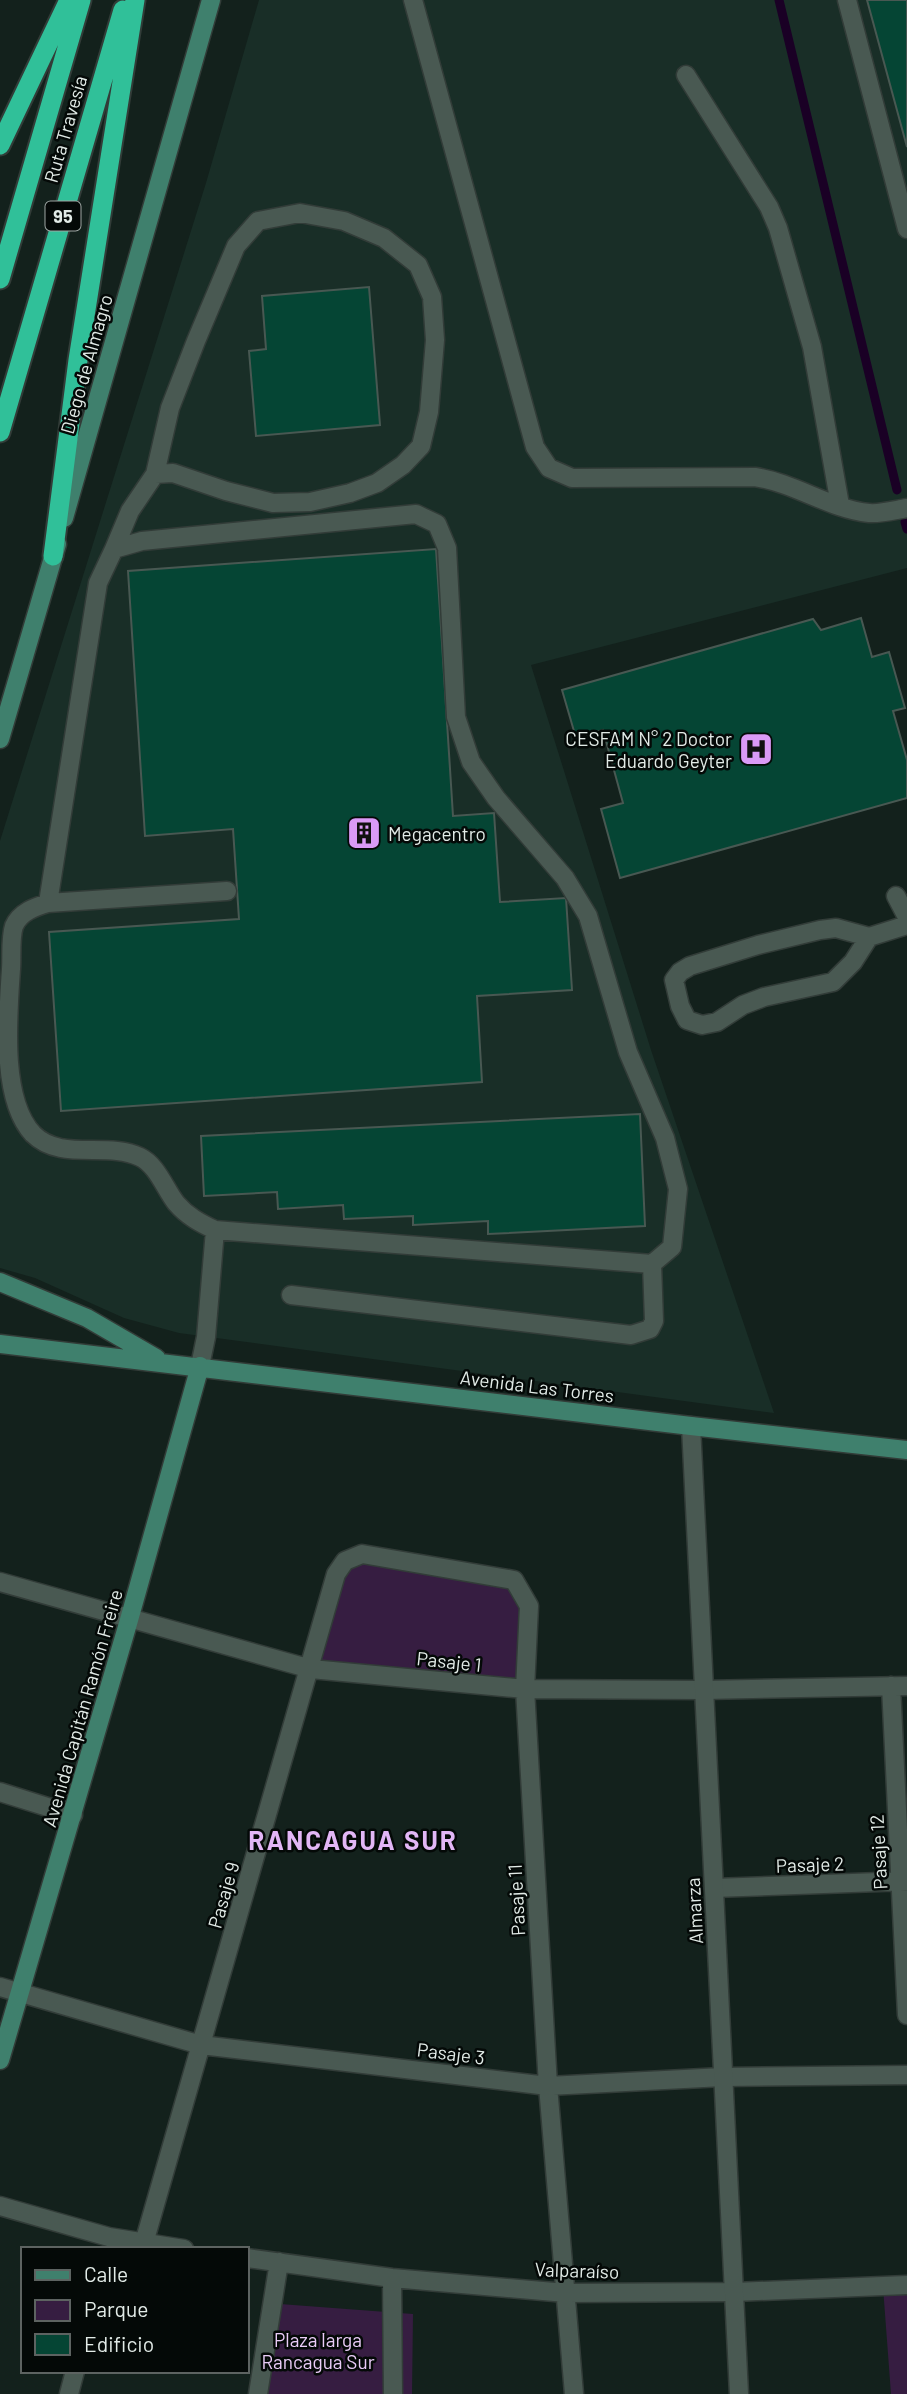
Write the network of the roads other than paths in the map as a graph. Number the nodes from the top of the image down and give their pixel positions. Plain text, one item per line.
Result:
1 (69, 0) edge
2 (81, 0) edge
3 (126, 0) edge
4 (135, 0) edge
5 (211, 0) edge
6 (413, 0) edge
7 (847, 0) edge
8 (686, 75) dead end
9 (0, 145) edge
10 (907, 229) edge
11 (0, 279) edge
12 (0, 432) edge
13 (155, 474) junction
14 (840, 505) junction
15 (907, 508) edge
16 (114, 550) junction
17 (53, 556) junction
18 (0, 739) edge
19 (227, 891) dead end
20 (896, 896) dead end
21 (48, 902) junction
22 (907, 917) edge
23 (907, 925) edge
24 (869, 937) junction
25 (215, 1230) junction
26 (652, 1264) junction
27 (0, 1283) edge
28 (290, 1295) dead end
29 (0, 1343) edge
30 (162, 1362) junction
31 (200, 1366) junction
32 (691, 1426) junction
33 (907, 1450) edge
34 (345, 1561) joint
35 (0, 1582) edge
36 (130, 1620) junction
37 (311, 1668) junction
38 (899, 1686) edge
39 (525, 1689) junction
40 (704, 1690) junction
41 (0, 1792) edge
42 (73, 1815) junction
43 (904, 1882) edge
44 (714, 1888) junction
45 (0, 1987) edge
46 (21, 1993) junction
47 (907, 2015) edge
48 (201, 2045) junction
49 (0, 2060) edge
50 (907, 2076) edge
51 (723, 2077) junction
52 (548, 2085) junction
53 (0, 2206) edge
54 (108, 2243) edge
55 (144, 2243) junction
56 (171, 2247) edge
57 (248, 2258) edge
58 (279, 2262) junction
59 (392, 2278) junction
60 (907, 2285) edge
61 (734, 2292) junction
62 (566, 2293) junction
63 (74, 2373) edge
64 (69, 2394) edge
65 (258, 2394) edge
66 (393, 2394) edge
67 (573, 2394) edge
68 (739, 2394) edge

1 - 9 highway
2 - 11 highway, Ruta Travesía / 95
3 - 12 highway, Ruta Travesía / 95
4 - 17 highway
5 - 17 main road, Diego de Almagro
6 - 14 street
7 - 10 street
8 - 14 street
13 - 13 street
13 - 16 street
14 - 15 street
16 - 21 street
16 - 26 street
17 - 18 main road, Diego de Almagro
19 - 21 street
20 - 22 street
21 - 25 street
23 - 24 street
24 - 24 street
25 - 26 street
25 - 31 street
26 - 28 street
27 - 30 main road, Avenida Las Torres
29 - 30 main road, Avenida Las Torres
30 - 31 main road, Avenida Las Torres
31 - 32 main road, Avenida Las Torres
31 - 36 main road, Avenida Capitán Ramón Freire
32 - 33 main road, Avenida Las Torres
32 - 40 street, Almarza
34 - 37 street, Pasaje 9
34 - 39 street, Pasaje 11
35 - 36 street, Pasaje 1
36 - 37 street, Pasaje 1
36 - 42 main road, Avenida Capitán Ramón Freire
37 - 39 street, Pasaje 1
37 - 48 street, Pasaje 9
38 - 40 street, Pasaje 1
38 - 43 street, Pasaje 12
39 - 40 street, Pasaje 1
39 - 52 street, Pasaje 11
40 - 44 street, Almarza
41 - 42 street
42 - 46 main road, Avenida Capitán Ramón Freire
43 - 44 street, Pasaje 2
43 - 47 street, Pasaje 12
44 - 51 street, Almarza
45 - 46 street, Pasaje 3
46 - 48 street, Pasaje 3
46 - 49 main road, Avenida Capitán Ramón Freire
48 - 52 street, Pasaje 3
48 - 55 street, Pasaje 9
50 - 51 street, Pasaje 3
51 - 52 street, Pasaje 3
51 - 61 street, Almarza
52 - 62 street, Pasaje 11
53 - 54 street
54 - 55 street
55 - 56 street
57 - 58 street, Valparaíso
58 - 59 street, Valparaíso
58 - 65 street
59 - 62 street, Valparaíso
59 - 66 street
60 - 61 street, Valparaíso
61 - 62 street, Valparaíso
61 - 68 street, Almarza
62 - 67 street, Pasaje 11
63 - 64 street

